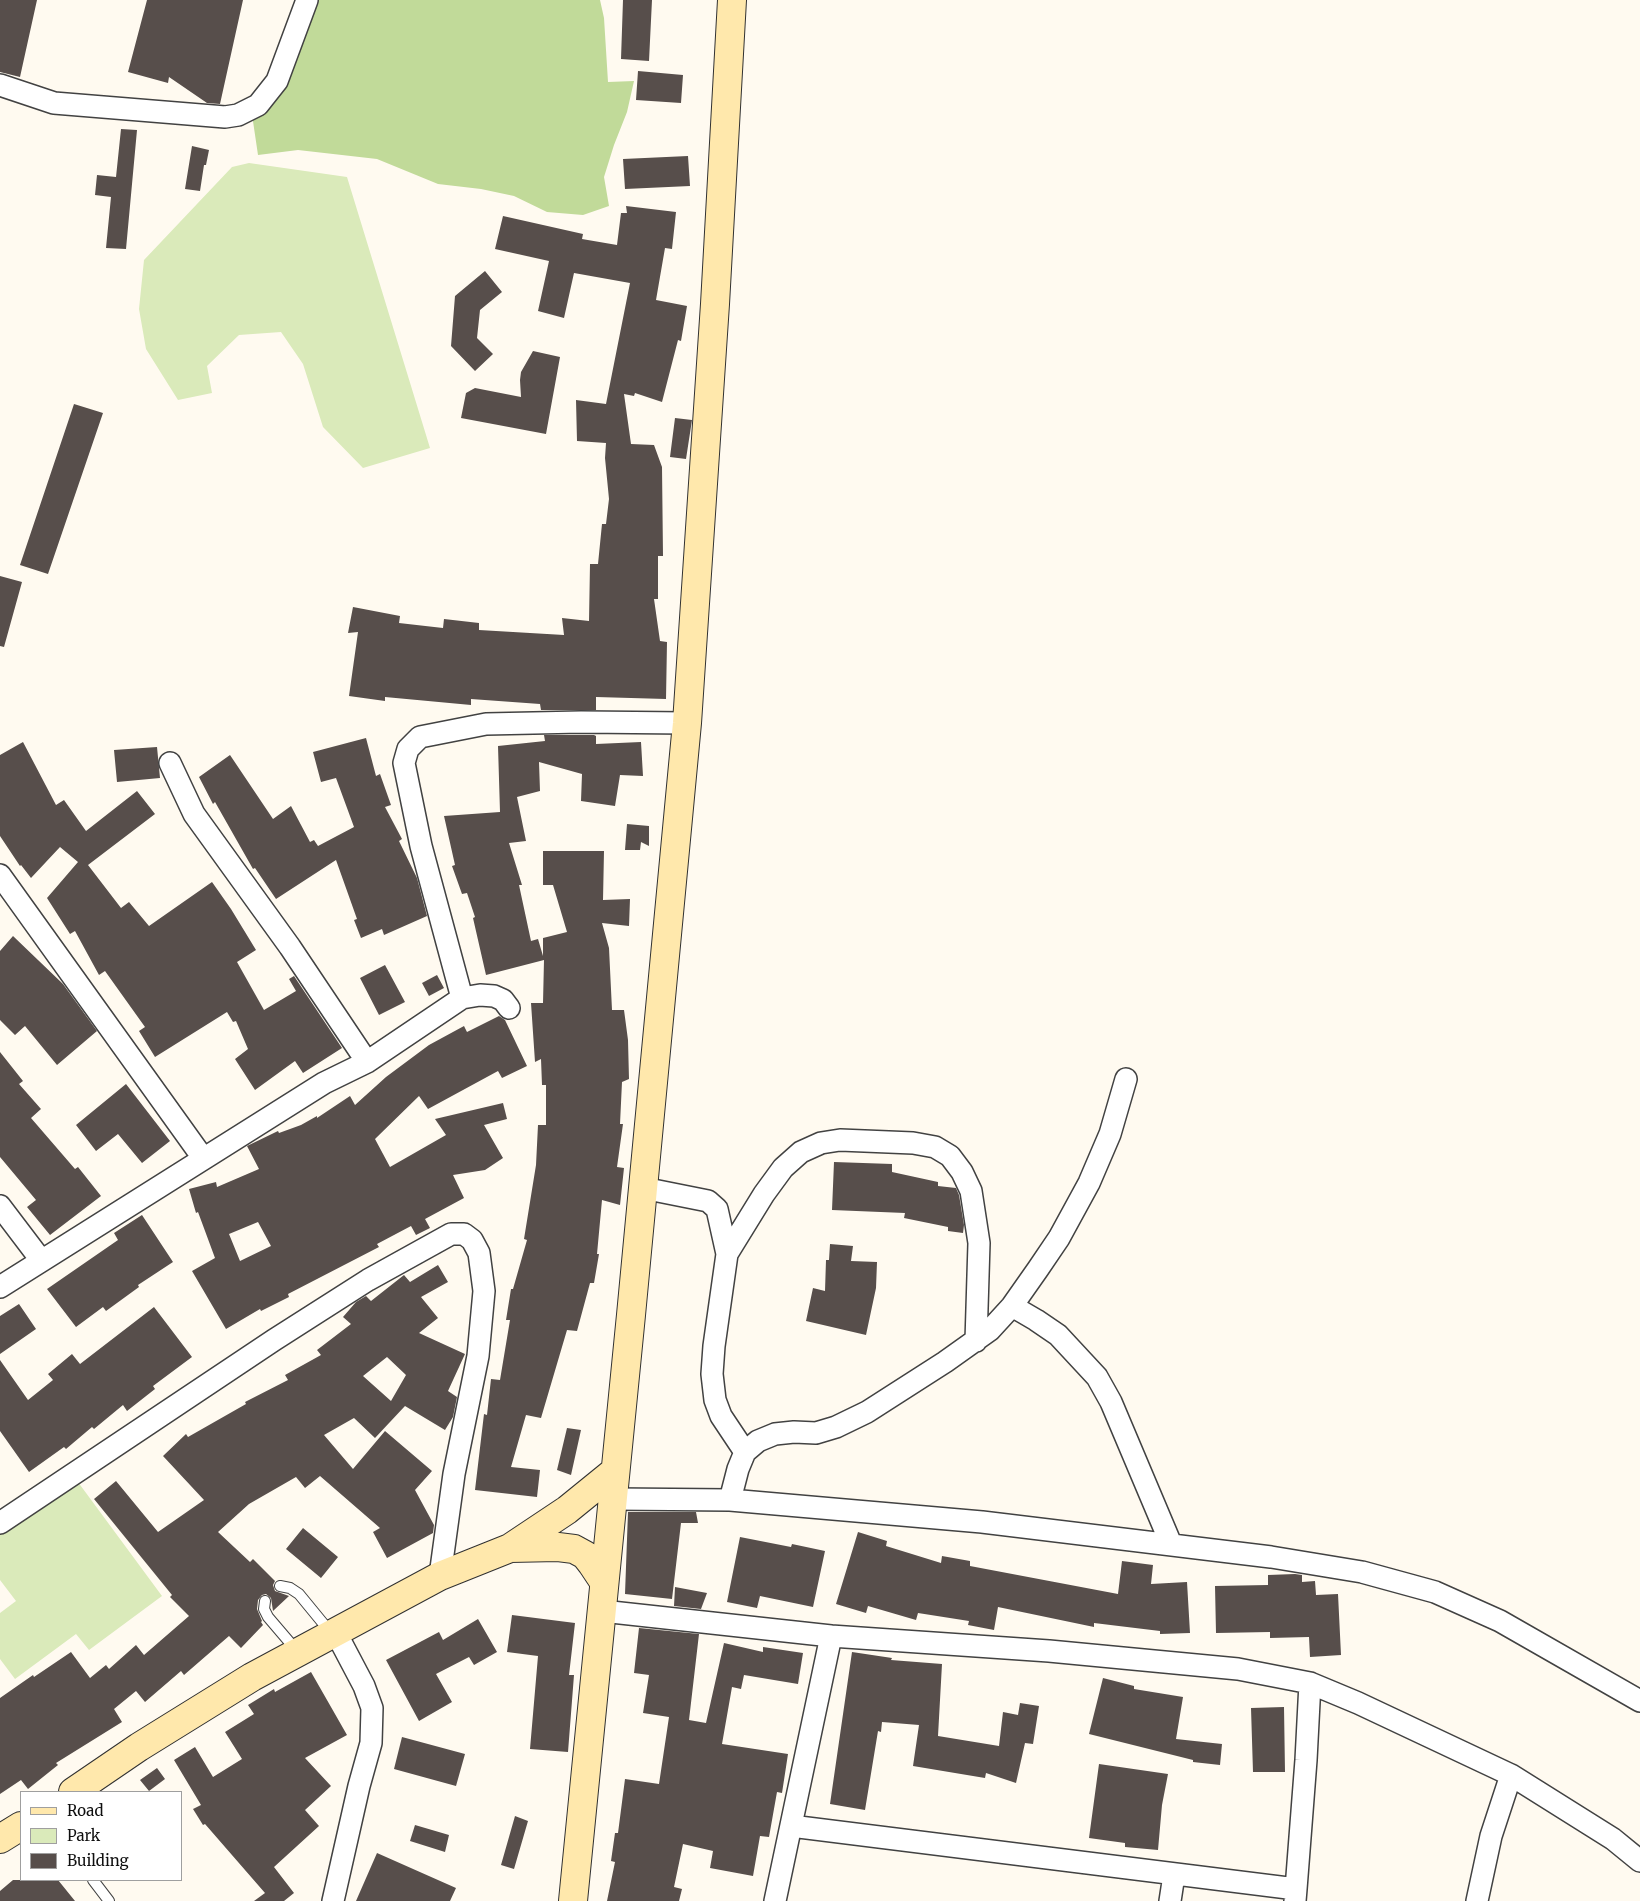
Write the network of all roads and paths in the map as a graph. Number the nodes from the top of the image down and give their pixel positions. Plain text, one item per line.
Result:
1 (307, 0) edge
2 (732, 0) edge
3 (0, 85) edge
4 (687, 723) junction
5 (170, 763) dead end
6 (0, 875) edge
7 (462, 998) junction
8 (509, 1008) dead end
9 (367, 1062) junction
10 (1126, 1079) dead end
11 (203, 1158) junction
12 (643, 1188) junction
13 (0, 1206) edge
14 (727, 1254) junction
15 (41, 1260) junction
16 (0, 1287) edge
17 (1012, 1306) junction
18 (976, 1340) junction
19 (745, 1452) junction
20 (615, 1471) junction
21 (613, 1499) junction
22 (730, 1500) junction
23 (0, 1523) edge
24 (1171, 1544) junction
25 (510, 1548) junction
26 (440, 1576) junction
27 (604, 1582) junction
28 (280, 1586) dead end
29 (265, 1602) dead end
30 (602, 1611) junction
31 (333, 1633) junction
32 (831, 1636) junction
33 (298, 1652) junction
34 (1310, 1683) junction
35 (1640, 1701) edge
36 (1510, 1775) junction
37 (74, 1791) edge
38 (791, 1826) junction
39 (20, 1827) edge
40 (0, 1839) edge
41 (1640, 1861) edge
42 (1174, 1875) junction
43 (94, 1881) edge
44 (1296, 1895) edge
45 (109, 1901) edge
46 (333, 1901) edge
47 (573, 1901) edge
48 (775, 1901) edge
49 (1170, 1901) edge
50 (1477, 1901) edge

1 - 3 street
2 - 4 main road
4 - 7 street
4 - 12 main road
5 - 9 street
6 - 11 street
7 - 8 street
7 - 9 street
9 - 11 street
10 - 17 street
11 - 15 street
12 - 14 street
12 - 20 main road
13 - 15 street
14 - 18 street
14 - 19 street
15 - 16 street
17 - 18 street
17 - 24 street
18 - 19 street
19 - 22 street
20 - 21 main road
20 - 25 main road
21 - 22 street
21 - 27 main road
22 - 24 street
23 - 26 street
24 - 35 street
25 - 26 main road
25 - 27 main road
26 - 31 main road
27 - 30 main road
28 - 31 lane
29 - 33 lane
30 - 32 street
30 - 47 main road
31 - 33 main road
31 - 46 street
32 - 34 street
32 - 38 street
33 - 37 main road
34 - 36 street
34 - 44 street
36 - 41 street
36 - 50 street
38 - 42 street
38 - 48 street
39 - 40 main road
42 - 44 street
42 - 49 street
43 - 45 lane

